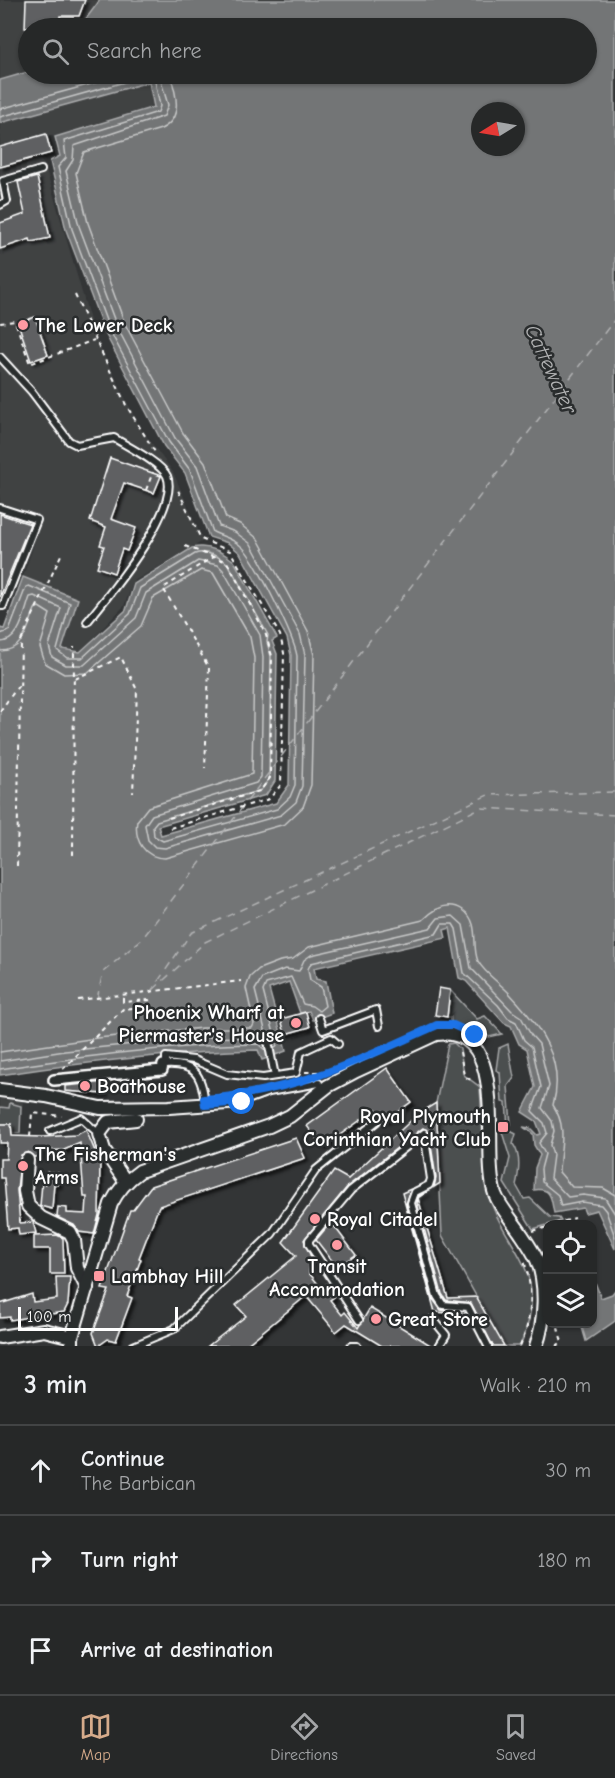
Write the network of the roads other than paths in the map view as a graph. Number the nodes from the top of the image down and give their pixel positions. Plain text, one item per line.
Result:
1 (41, 170) dead end
2 (0, 205) edge
3 (0, 357) edge
4 (0, 508) edge
5 (3, 606) dead end
6 (87, 622) dead end
7 (319, 1018) dead end
8 (379, 1026) dead end
9 (268, 1041) dead end
10 (338, 1044) dead end
11 (165, 1065) junction
12 (275, 1076) junction
13 (54, 1080) road end
14 (318, 1080) road end
15 (0, 1090) edge
16 (242, 1102) joint
17 (205, 1105) junction
18 (136, 1119) dead end
19 (377, 1121) dead end
20 (50, 1131) dead end
21 (99, 1134) junction
22 (27, 1160) dead end
23 (126, 1182) junction
24 (87, 1288) junction
25 (433, 1319) dead end
26 (359, 1320) dead end
27 (0, 1337) edge
28 (72, 1342) edge
29 (133, 1346) edge
30 (351, 1346) edge
31 (357, 1346) edge
32 (439, 1346) edge
33 (488, 1346) edge
34 (536, 1346) edge

1 - 2 lane
3 - 6 lane
4 - 5 lane
7 - 8 lane
9 - 12 lane
10 - 12 lane
11 - 12 lane
11 - 13 street
11 - 17 lane
14 - 16 lane
15 - 17 street
16 - 17 street
18 - 21 street
19 - 29 lane
20 - 21 lane
21 - 23 street
22 - 24 street
23 - 24 street
23 - 34 street
24 - 28 street
25 - 32 lane
26 - 33 lane
27 - 28 street
30 - 31 lane

